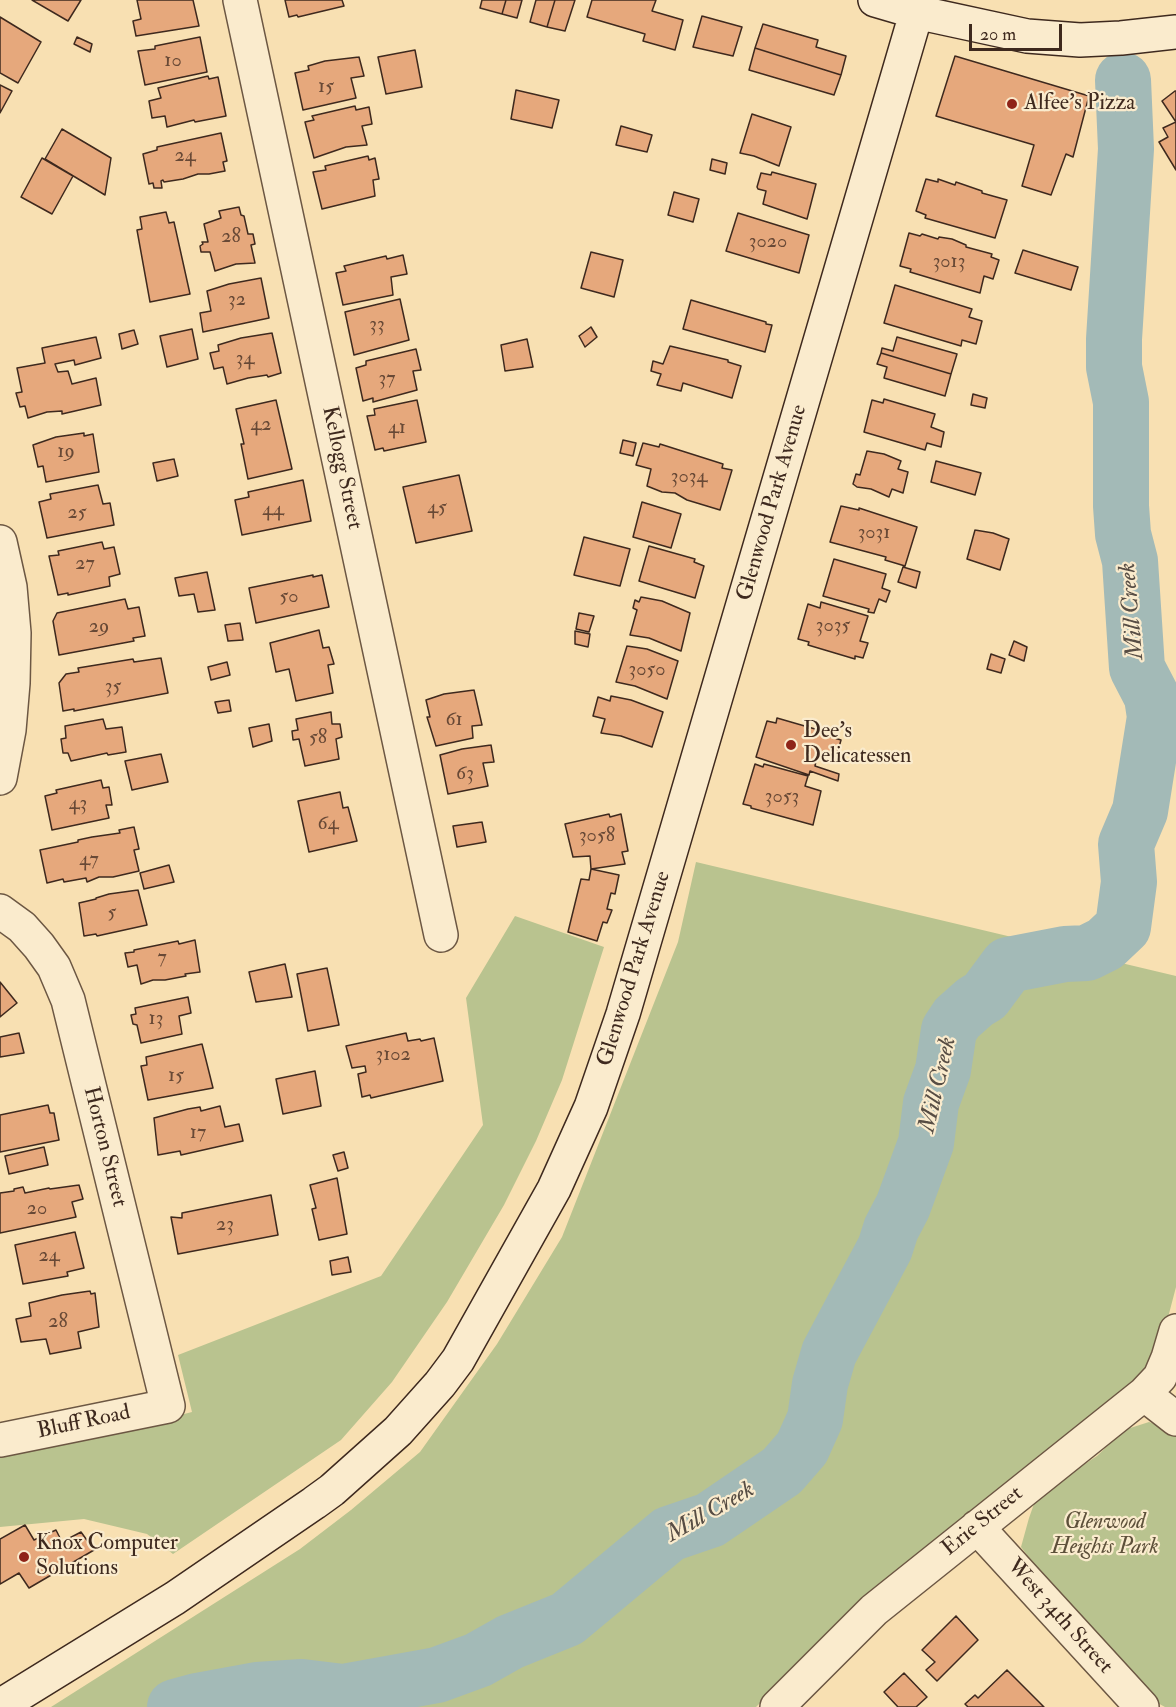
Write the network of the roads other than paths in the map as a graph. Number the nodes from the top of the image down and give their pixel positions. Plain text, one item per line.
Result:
1 (240, 0) edge
2 (875, 0) edge
3 (918, 6) edge
4 (1176, 32) edge
5 (0, 542) edge
6 (0, 778) edge
7 (0, 911) edge
8 (441, 935) dead end
9 (1176, 1331) edge
10 (1160, 1382) edge
11 (168, 1406) joint
12 (1176, 1419) edge
13 (0, 1440) edge
14 (977, 1527) junction
15 (0, 1707) edge
16 (777, 1707) edge
17 (1142, 1707) edge

1 - 8 street, Kellogg Street
2 - 3 street
3 - 4 street
3 - 15 street, Glenwood Park Avenue
5 - 6 street
7 - 11 street, Horton Street
9 - 10 street
10 - 12 street
10 - 14 street, Erie Street
11 - 13 street, Bluff Road
14 - 16 street, Erie Street
14 - 17 street, West 34th Street

